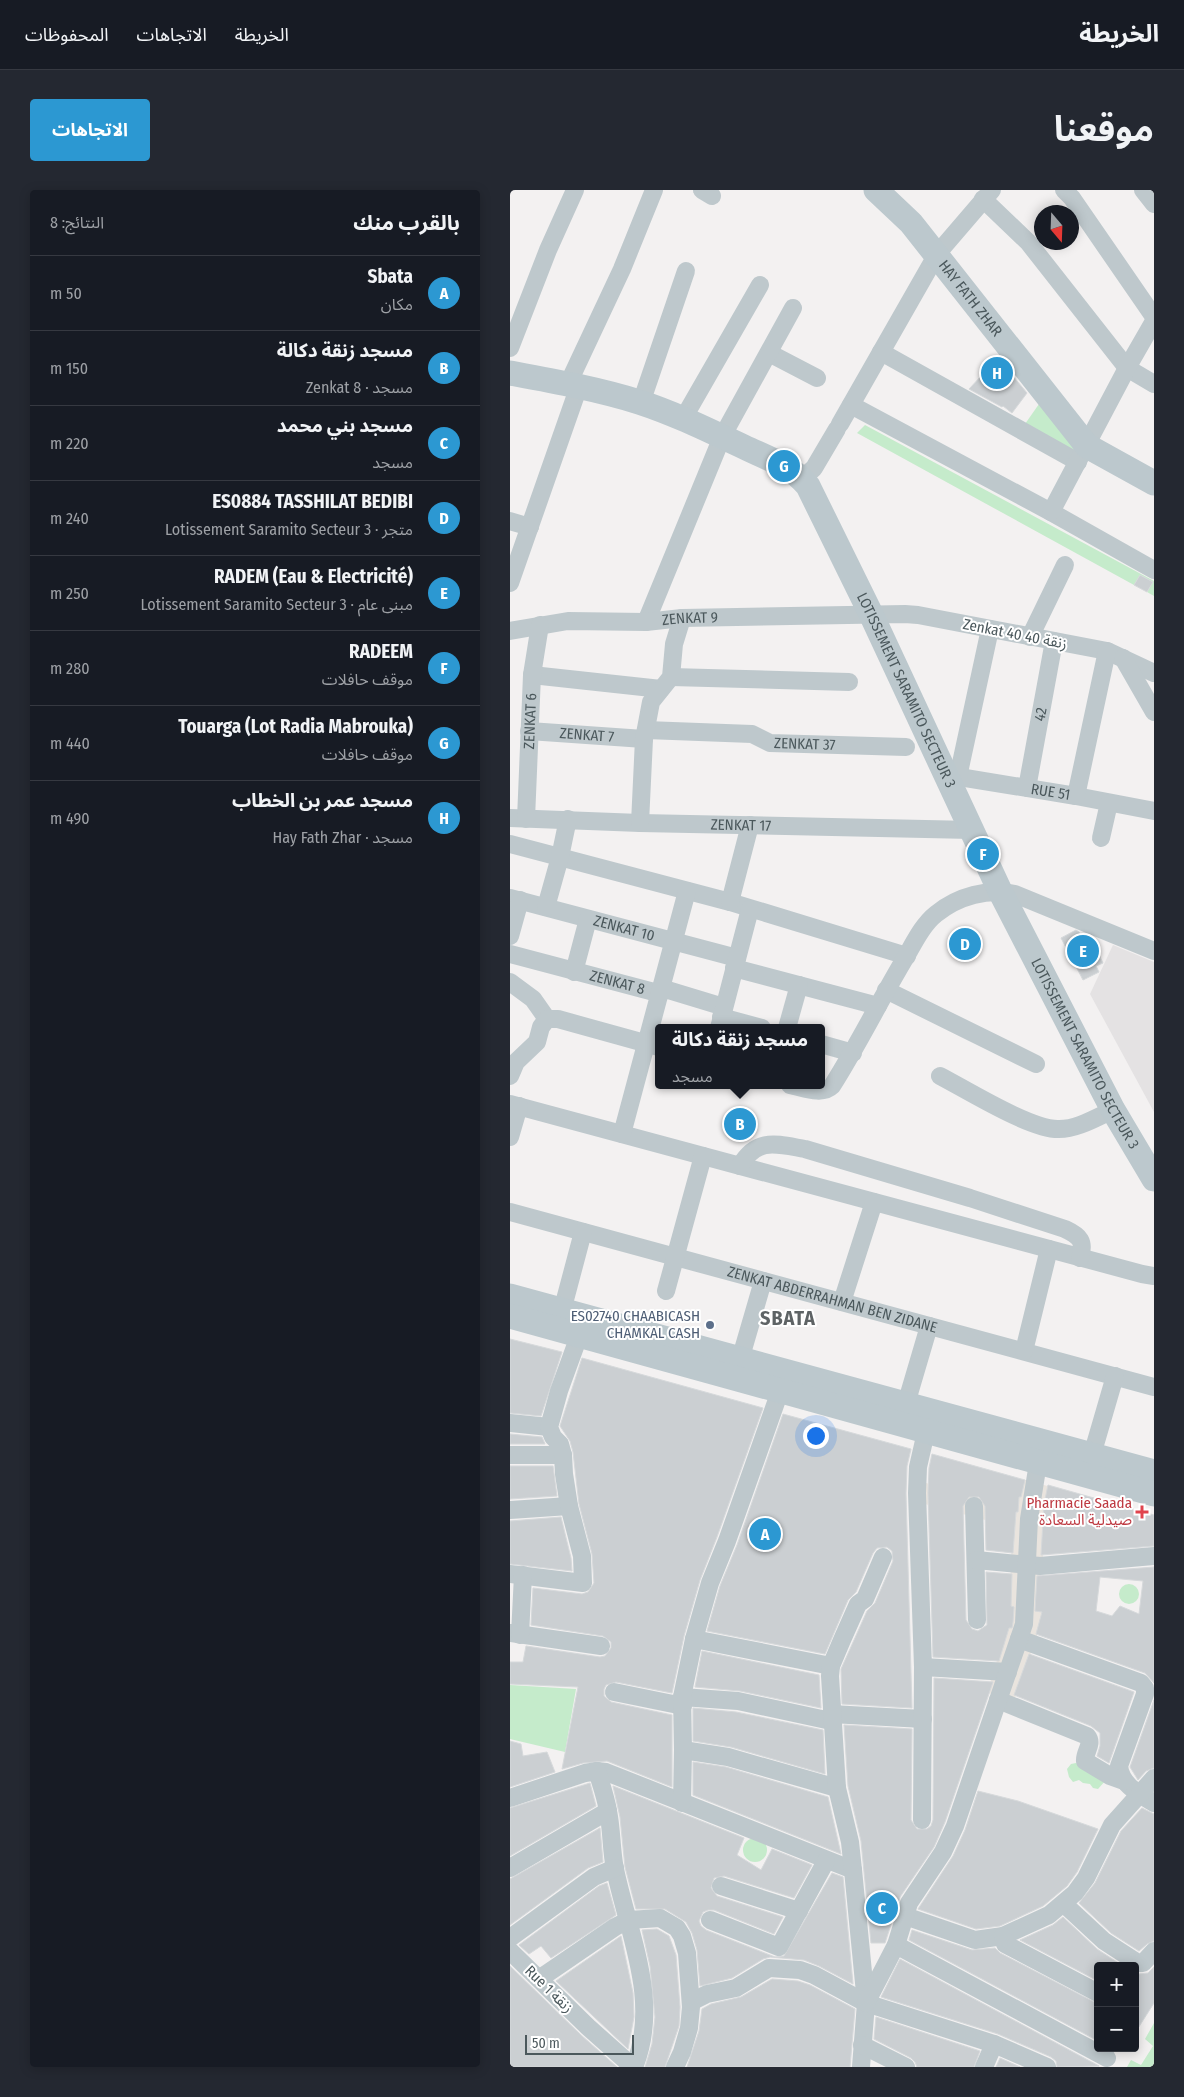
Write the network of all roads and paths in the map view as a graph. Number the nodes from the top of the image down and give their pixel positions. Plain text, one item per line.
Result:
1 (575, 190) edge
2 (654, 190) edge
3 (876, 190) edge
4 (1064, 190) edge
5 (1143, 190) edge
6 (987, 194) edge
7 (1154, 204) edge
8 (937, 254) junction
9 (686, 272) dead end
10 (760, 285) dead end
11 (793, 308) dead end
12 (1154, 319) edge
13 (510, 348) edge
14 (769, 352) junction
15 (881, 352) junction
16 (1127, 368) junction
17 (510, 373) edge
18 (817, 378) dead end
19 (1154, 384) edge
20 (574, 385) junction
21 (641, 403) junction
22 (851, 405) junction
23 (683, 419) junction
24 (722, 437) junction
25 (1082, 454) junction
26 (802, 479) junction
27 (1154, 483) edge
28 (1051, 512) junction
29 (510, 521) edge
30 (530, 528) junction
31 (1065, 565) dead end
32 (1154, 570) edge
33 (510, 583) edge
34 (871, 614) junction
35 (682, 618) junction
36 (646, 622) junction
37 (540, 625) junction
38 (990, 629) junction
39 (510, 631) edge
40 (1030, 637) junction
41 (1054, 641) junction
42 (1107, 651) junction
43 (1123, 658) junction
44 (1154, 673) edge
45 (532, 675) junction
46 (849, 682) dead end
47 (666, 683) junction
48 (1154, 712) edge
49 (529, 731) junction
50 (645, 734) junction
51 (906, 747) dead end
52 (953, 776) junction
53 (1027, 788) junction
54 (1076, 796) junction
55 (1109, 803) junction
56 (1154, 811) edge
57 (518, 819) edge
58 (568, 819) junction
59 (640, 823) junction
60 (750, 824) junction
61 (972, 830) junction
62 (1101, 838) dead end
63 (510, 844) edge
64 (560, 857) junction
65 (687, 891) junction
66 (1000, 891) junction
67 (515, 899) edge
68 (730, 902) junction
69 (546, 907) junction
70 (750, 909) junction
71 (588, 919) junction
72 (510, 936) edge
73 (673, 940) junction
74 (1154, 951) edge
75 (510, 954) edge
76 (907, 956) junction
77 (736, 963) junction
78 (574, 972) junction
79 (510, 982) edge
80 (799, 986) junction
81 (886, 990) junction
82 (660, 992) junction
83 (878, 1006) junction
84 (721, 1017) edge
85 (547, 1019) junction
86 (655, 1024) edge
87 (747, 1024) edge
88 (788, 1024) edge
89 (655, 1025) edge
90 (652, 1045) edge
91 (825, 1045) edge
92 (853, 1053) junction
93 (1036, 1064) dead end
94 (510, 1076) edge
95 (940, 1076) dead end
96 (814, 1089) edge
97 (514, 1105) edge
98 (1113, 1110) junction
99 (622, 1134) junction
100 (510, 1137) edge
101 (703, 1156) junction
102 (740, 1166) junction
103 (1154, 1179) edge
104 (874, 1202) junction
105 (510, 1212) edge
106 (583, 1232) junction
107 (1049, 1249) junction
108 (675, 1257) junction
109 (1080, 1258) junction
110 (1154, 1276) edge
111 (763, 1280) junction
112 (666, 1291) dead end
113 (510, 1296) edge
114 (842, 1302) junction
115 (562, 1311) junction
116 (510, 1316) edge
117 (929, 1326) junction
118 (579, 1336) junction
119 (1024, 1351) junction
120 (740, 1360) junction
121 (1115, 1376) junction
122 (1154, 1386) edge
123 (780, 1391) junction
124 (906, 1404) junction
125 (510, 1423) edge
126 (550, 1427) junction
127 (926, 1432) junction
128 (510, 1455) edge
129 (564, 1455) junction
130 (1092, 1455) junction
131 (1038, 1462) junction
132 (1154, 1472) edge
133 (1154, 1494) edge
134 (570, 1506) junction
135 (974, 1506) dead end
136 (510, 1510) edge
137 (1154, 1556) edge
138 (883, 1557) dead end
139 (976, 1560) junction
140 (1026, 1565) junction
141 (516, 1575) edge
142 (977, 1620) dead end
143 (515, 1634) edge
144 (694, 1639) junction
145 (1019, 1639) junction
146 (601, 1646) dead end
147 (831, 1666) junction
148 (923, 1667) junction
149 (1008, 1672) junction
150 (614, 1692) dead end
151 (998, 1700) junction
152 (683, 1702) junction
153 (831, 1717) junction
154 (923, 1719) junction
155 (684, 1750) junction
156 (597, 1771) junction
157 (1154, 1778) edge
158 (1124, 1781) junction
159 (837, 1788) junction
160 (510, 1798) edge
161 (1147, 1799) edge
162 (682, 1803) junction
163 (608, 1811) junction
164 (922, 1820) dead end
165 (826, 1861) junction
166 (510, 1868) edge
167 (615, 1868) junction
168 (853, 1870) junction
169 (721, 1886) dead end
170 (1064, 1904) junction
171 (799, 1911) junction
172 (905, 1916) junction
173 (629, 1920) junction
174 (710, 1920) dead end
175 (1003, 1936) junction
176 (510, 1938) edge
177 (896, 1945) junction
178 (510, 1951) edge
179 (1154, 1951) edge
180 (539, 1979) junction
181 (1094, 1991) edge
182 (691, 2002) junction
183 (866, 2003) junction
184 (994, 2044) junction
185 (862, 2045) junction
186 (1107, 2058) dead end
187 (633, 2067) edge
188 (675, 2067) edge
189 (861, 2067) edge
190 (906, 2067) edge
191 (984, 2067) edge
192 (1047, 2067) edge

1 - 13 street
2 - 20 street
3 - 8 street, HAY FATH ZHAR
4 - 12 street
5 - 7 street
6 - 8 street
6 - 16 street
8 - 15 street
8 - 25 street, HAY FATH ZHAR
9 - 21 street
10 - 23 street
11 - 14 street
12 - 16 street
14 - 18 street
14 - 24 street
15 - 22 street
15 - 25 street
16 - 19 street
16 - 25 street
17 - 20 street, LOTISSEMENT SARAMITO SECTEUR 3
20 - 21 street, LOTISSEMENT SARAMITO SECTEUR 3
20 - 30 street
21 - 23 street, LOTISSEMENT SARAMITO SECTEUR 3
22 - 26 street
22 - 28 street
23 - 24 street, LOTISSEMENT SARAMITO SECTEUR 3
24 - 26 street, LOTISSEMENT SARAMITO SECTEUR 3
24 - 36 street
25 - 27 street, HAY FATH ZHAR
25 - 28 street
26 - 34 street, LOTISSEMENT SARAMITO SECTEUR 3
28 - 32 street
29 - 30 street
30 - 33 street
31 - 40 street
34 - 35 street, ZENKAT 9
34 - 38 street, Zenkat 40 زنقة 40
34 - 52 street, LOTISSEMENT SARAMITO SECTEUR 3
35 - 36 street, ZENKAT 9
35 - 47 street
36 - 37 street, ZENKAT 9
37 - 39 street, ZENKAT 9
37 - 45 street, ZENKAT 6
38 - 40 street, Zenkat 40 زنقة 40
38 - 52 street
40 - 41 street, Zenkat 40 زنقة 40
41 - 42 street, Zenkat 40 زنقة 40
41 - 53 street, 42
42 - 43 street, Zenkat 40 زنقة 40
42 - 54 street
43 - 44 street, Zenkat 40 زنقة 40
43 - 48 street
45 - 47 street
45 - 49 street, ZENKAT 6
46 - 47 street
47 - 50 street
49 - 50 street, ZENKAT 7
49 - 57 street, ZENKAT 6
50 - 51 street, ZENKAT 37
50 - 59 street
52 - 53 street, RUE 51
52 - 61 street, LOTISSEMENT SARAMITO SECTEUR 3
53 - 54 street, RUE 51
54 - 55 street, RUE 51
55 - 56 street, RUE 51
55 - 62 street
57 - 58 street, ZENKAT 17
58 - 59 street, ZENKAT 17
58 - 64 street
59 - 60 street, ZENKAT 17
60 - 61 street, ZENKAT 17
60 - 68 street
61 - 66 street, LOTISSEMENT SARAMITO SECTEUR 3
63 - 64 street
64 - 65 street
64 - 69 street
65 - 68 street
65 - 73 street
66 - 74 street
66 - 76 street
66 - 98 street, LOTISSEMENT SARAMITO SECTEUR 3
67 - 69 street, ZENKAT 10
67 - 72 street
68 - 70 street
69 - 71 street, ZENKAT 10
70 - 76 street
70 - 77 street
71 - 73 street, ZENKAT 10
71 - 78 street
73 - 77 street, ZENKAT 10
73 - 82 street
75 - 78 street, ZENKAT 8
76 - 81 street
77 - 80 street, ZENKAT 10
77 - 84 street
78 - 82 street, ZENKAT 8
79 - 85 street
80 - 83 street, ZENKAT 10
80 - 88 street
81 - 83 street
81 - 93 street
82 - 84 street, ZENKAT 8
82 - 86 street
83 - 92 street
84 - 87 street, ZENKAT 8
85 - 90 street
85 - 94 street
89 - 90 street
90 - 99 street
91 - 92 street
92 - 96 street
95 - 98 street
97 - 99 street
97 - 100 street
98 - 103 street, LOTISSEMENT SARAMITO SECTEUR 3
99 - 101 street
101 - 102 street
101 - 108 street
102 - 104 street
102 - 109 street
104 - 107 street
104 - 114 street
105 - 106 street, ZENKAT ABDERRAHMAN BEN ZIDANE
106 - 108 street, ZENKAT ABDERRAHMAN BEN ZIDANE
106 - 115 street
107 - 109 street
107 - 119 street
108 - 111 street, ZENKAT ABDERRAHMAN BEN ZIDANE
108 - 112 street
109 - 110 street
111 - 114 street, ZENKAT ABDERRAHMAN BEN ZIDANE
111 - 120 street
113 - 115 street
114 - 117 street, ZENKAT ABDERRAHMAN BEN ZIDANE
115 - 120 street
116 - 118 street
117 - 119 street, ZENKAT ABDERRAHMAN BEN ZIDANE
117 - 124 street
118 - 123 street
118 - 126 street
119 - 121 street, ZENKAT ABDERRAHMAN BEN ZIDANE
120 - 124 street
121 - 122 street, ZENKAT ABDERRAHMAN BEN ZIDANE
121 - 130 street
123 - 127 street
123 - 144 street
124 - 130 street
125 - 126 street
126 - 129 street
127 - 131 street
127 - 148 street
128 - 129 street
129 - 134 street
130 - 132 street
131 - 133 street
131 - 140 street
134 - 136 street
134 - 141 street
135 - 139 street
137 - 140 street
138 - 147 street
139 - 140 street
139 - 142 street
140 - 145 street
141 - 143 street
143 - 146 street
144 - 147 street
144 - 152 street
145 - 149 street
145 - 158 street
147 - 153 street
148 - 149 street
148 - 154 street
149 - 151 street
150 - 152 street
151 - 158 street
151 - 172 street
152 - 153 street
152 - 155 street
153 - 154 street
153 - 159 street
154 - 164 street
155 - 159 street
155 - 162 street
156 - 160 street
156 - 162 street
156 - 163 street
157 - 161 street
158 - 161 street
159 - 168 street
161 - 170 street
162 - 165 street
163 - 166 street
163 - 167 street
165 - 168 street
165 - 171 street
167 - 173 street
167 - 176 street
168 - 183 street
169 - 171 street
170 - 175 street
170 - 179 street
171 - 174 street
172 - 175 street
172 - 177 street
173 - 180 street
173 - 182 street
173 - 187 street
175 - 181 street
177 - 183 street
177 - 186 street
178 - 180 street, Rue 1 زنقة
180 - 187 street, Rue 1 زنقة
182 - 183 street
182 - 188 street
183 - 184 street
183 - 185 street
184 - 191 street
184 - 192 street
185 - 189 street
185 - 190 street

